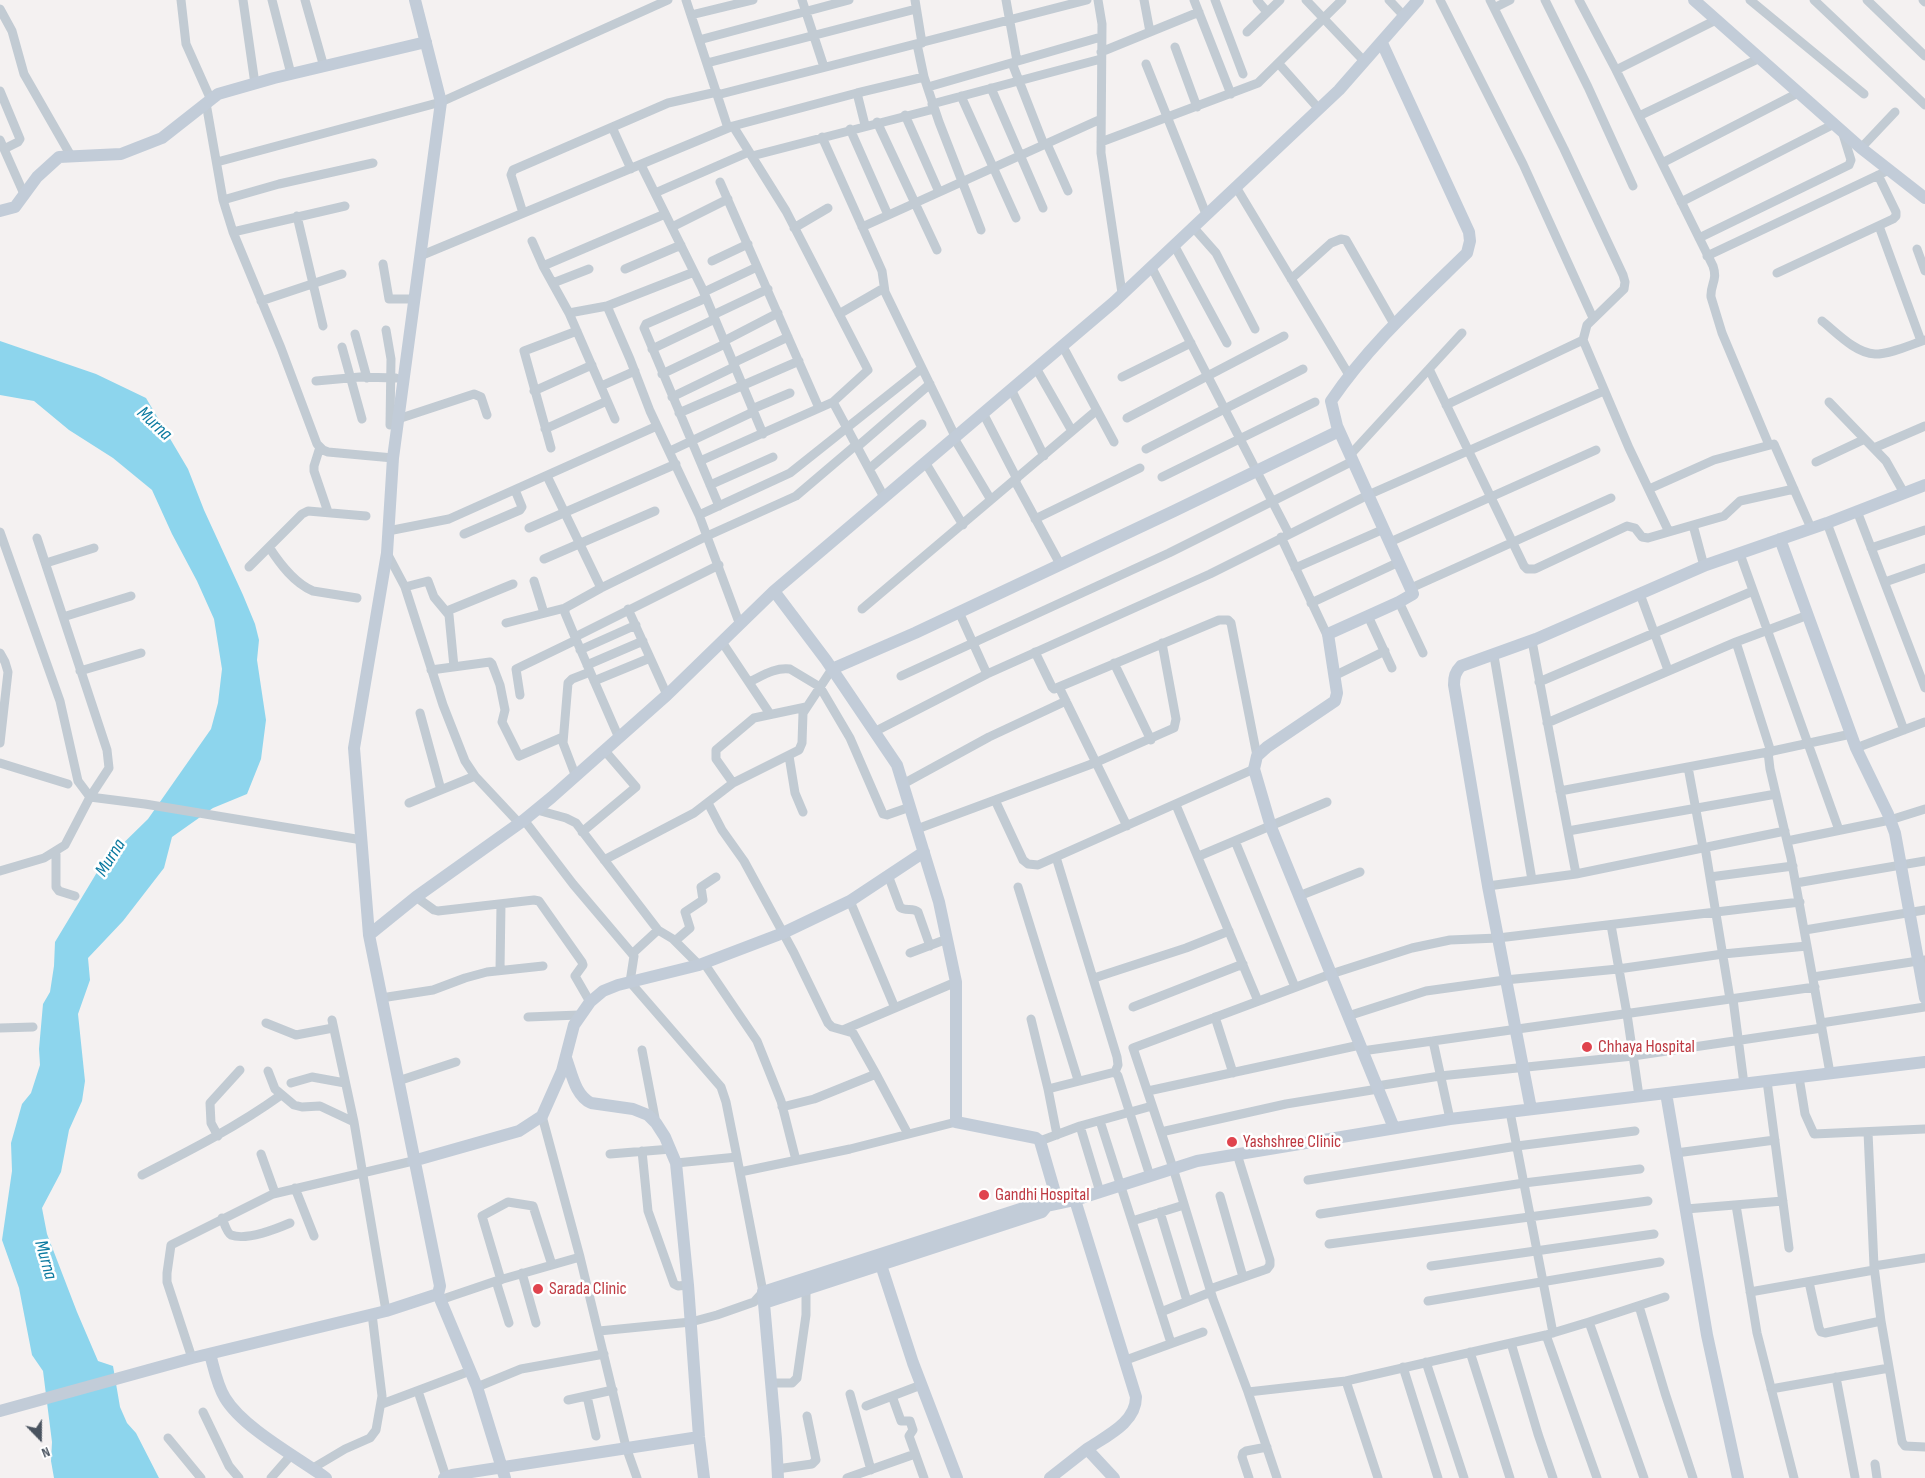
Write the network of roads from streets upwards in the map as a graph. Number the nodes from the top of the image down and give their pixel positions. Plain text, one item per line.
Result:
1 (181, 0) edge
2 (243, 0) edge
3 (272, 0) edge
4 (305, 0) edge
5 (415, 0) edge
6 (668, 0) edge
7 (686, 0) edge
8 (753, 0) edge
9 (802, 0) edge
10 (850, 0) edge
11 (1006, 0) edge
12 (1087, 0) edge
13 (1098, 0) edge
14 (1144, 0) edge
15 (1194, 0) edge
16 (1215, 0) edge
17 (1257, 0) edge
18 (1280, 0) edge
19 (1306, 0) edge
20 (1342, 0) edge
21 (1389, 0) edge
22 (1418, 0) edge
23 (1440, 0) edge
24 (1510, 0) edge
25 (1545, 0) edge
26 (1579, 0) edge
27 (1694, 0) edge
28 (1750, 0) edge
29 (1814, 0) edge
30 (1867, 0) edge
31 (916, 4) edge
32 (1492, 4) edge
33 (0, 9) edge
34 (806, 11) junction
35 (1198, 12) junction
36 (1268, 12) junction
37 (691, 15) junction
38 (1404, 16) junction
39 (1324, 19) junction
40 (1716, 20) junction
41 (1010, 21) junction
42 (1150, 32) junction
43 (1247, 32) dead end
44 (815, 35) junction
45 (1102, 37) junction
46 (699, 40) junction
47 (426, 42) junction
48 (919, 43) junction
49 (1382, 43) junction
50 (1175, 47) dead end
51 (1101, 56) junction
52 (1925, 56) edge
53 (1760, 58) junction
54 (1364, 61) junction
55 (1014, 62) junction
56 (707, 63) junction
57 (1146, 64) dead end
58 (1279, 64) junction
59 (324, 67) junction
60 (824, 67) junction
61 (1616, 70) junction
62 (291, 74) junction
63 (1243, 74) dead end
64 (924, 77) junction
65 (1018, 80) junction
66 (255, 84) junction
67 (928, 87) junction
68 (991, 88) junction
69 (0, 91) edge
70 (717, 93) junction
71 (857, 93) junction
72 (1798, 93) junction
73 (1231, 94) junction
74 (1864, 94) dead end
75 (961, 96) junction
76 (209, 102) junction
77 (441, 102) junction
78 (1925, 105) edge
79 (933, 106) junction
80 (1197, 107) junction
81 (1319, 109) junction
82 (1894, 112) dead end
83 (905, 115) junction
84 (1639, 116) junction
85 (1168, 118) junction
86 (1101, 119) junction
87 (877, 122) junction
88 (865, 125) junction
89 (612, 127) junction
90 (731, 127) junction
91 (1838, 128) junction
92 (850, 129) junction
93 (822, 137) junction
94 (0, 140) edge
95 (1101, 142) junction
96 (1046, 144) junction
97 (1861, 148) junction
98 (4, 149) junction
99 (750, 154) junction
100 (1020, 155) junction
101 (71, 156) junction
102 (217, 162) junction
103 (373, 163) dead end
104 (1662, 163) junction
105 (641, 165) junction
106 (993, 168) junction
107 (631, 169) junction
108 (1884, 173) junction
109 (720, 182) dead end
110 (962, 182) junction
111 (1633, 186) dead end
112 (1236, 187) junction
113 (1068, 191) dead end
114 (939, 192) junction
115 (655, 193) junction
116 (24, 194) junction
117 (1925, 198) edge
118 (728, 199) junction
119 (223, 200) junction
120 (1681, 202) junction
121 (915, 203) junction
122 (345, 206) dead end
123 (828, 208) dead end
124 (1043, 208) dead end
125 (3, 213) edge
126 (524, 213) junction
127 (665, 214) junction
128 (1206, 214) junction
129 (888, 215) junction
130 (297, 216) junction
131 (1016, 218) dead end
132 (862, 226) junction
133 (1879, 226) junction
134 (672, 227) junction
135 (1193, 227) junction
136 (794, 228) junction
137 (981, 230) dead end
138 (233, 232) junction
139 (1699, 238) junction
140 (532, 241) dead end
141 (748, 244) junction
142 (681, 245) junction
143 (1174, 245) junction
144 (1917, 249) dead end
145 (938, 250) dead end
146 (420, 256) junction
147 (1707, 256) junction
148 (712, 261) dead end
149 (383, 264) dead end
150 (543, 266) junction
151 (757, 266) junction
152 (1151, 266) junction
153 (625, 268) dead end
154 (590, 269) dead end
155 (694, 272) junction
156 (1925, 272) edge
157 (1776, 273) dead end
158 (342, 274) dead end
159 (1291, 279) junction
160 (553, 283) junction
161 (313, 284) junction
162 (884, 288) junction
163 (768, 290) junction
164 (1122, 294) junction
165 (705, 295) junction
166 (414, 299) junction
167 (262, 301) junction
168 (607, 306) junction
169 (569, 313) junction
170 (778, 313) junction
171 (839, 314) junction
172 (714, 317) junction
173 (1593, 318) junction
174 (1822, 321) dead end
175 (1394, 324) junction
176 (324, 326) dead end
177 (1255, 329) dead end
178 (386, 330) dead end
179 (577, 330) junction
180 (1462, 333) dead end
181 (355, 334) dead end
182 (1284, 336) dead end
183 (788, 337) junction
184 (1583, 340) junction
185 (1923, 340) edge
186 (724, 342) junction
187 (1227, 343) dead end
188 (1191, 344) junction
189 (1062, 345) junction
190 (342, 346) dead end
191 (652, 349) junction
192 (799, 361) junction
193 (734, 365) junction
194 (592, 366) junction
195 (922, 368) junction
196 (1036, 368) junction
197 (1303, 369) dead end
198 (1429, 370) junction
199 (635, 371) junction
200 (662, 374) junction
201 (1348, 375) junction
202 (1208, 376) junction
203 (1122, 377) dead end
204 (351, 378) junction
205 (366, 378) junction
206 (398, 378) junction
207 (316, 381) dead end
208 (930, 384) junction
209 (601, 386) junction
210 (743, 386) junction
211 (1011, 389) junction
212 (1604, 390) junction
213 (534, 391) junction
214 (790, 393) dead end
215 (672, 397) junction
216 (607, 401) junction
217 (833, 402) junction
218 (1315, 402) dead end
219 (1829, 402) dead end
220 (1446, 405) junction
221 (819, 408) junction
222 (1225, 408) junction
223 (1097, 410) junction
224 (753, 411) junction
225 (679, 413) junction
226 (983, 413) junction
227 (487, 415) dead end
228 (1127, 418) dead end
229 (362, 419) dead end
230 (615, 419) dead end
231 (394, 422) junction
232 (922, 424) dead end
233 (657, 426) junction
234 (1925, 426) edge
235 (545, 429) junction
236 (848, 429) junction
237 (1072, 431) junction
238 (1339, 431) junction
239 (762, 434) junction
240 (954, 437) junction
241 (1241, 438) junction
242 (1865, 439) junction
243 (691, 440) junction
244 (1114, 442) dead end
245 (1769, 445) junction
246 (856, 446) junction
247 (320, 447) junction
248 (551, 448) dead end
249 (1146, 448) dead end
250 (1874, 448) junction
251 (1468, 449) junction
252 (1596, 450) dead end
253 (670, 451) junction
254 (1044, 456) junction
255 (774, 457) dead end
256 (393, 458) junction
257 (1352, 458) junction
258 (700, 461) junction
259 (925, 462) junction
260 (1816, 462) dead end
261 (676, 464) junction
262 (1140, 468) dead end
263 (869, 469) junction
264 (1257, 470) junction
265 (547, 476) junction
266 (1162, 477) dead end
267 (1016, 480) junction
268 (710, 485) junction
269 (1925, 485) edge
270 (1649, 489) junction
271 (515, 490) junction
272 (1794, 490) junction
273 (1904, 493) junction
274 (1368, 494) junction
275 (884, 497) junction
276 (1490, 497) junction
277 (1611, 498) dead end
278 (991, 500) junction
279 (1272, 502) junction
280 (719, 506) junction
281 (655, 511) dead end
282 (1857, 511) junction
283 (328, 512) junction
284 (566, 513) junction
285 (699, 515) junction
286 (366, 516) dead end
287 (1036, 519) junction
288 (1828, 523) junction
289 (963, 525) junction
290 (1693, 525) junction
291 (529, 528) dead end
292 (1811, 528) junction
293 (1384, 529) junction
294 (1925, 530) edge
295 (388, 531) junction
296 (0, 532) edge
297 (1669, 532) junction
298 (464, 534) dead end
299 (707, 536) junction
300 (1285, 536) junction
301 (37, 538) dead end
302 (1780, 539) junction
303 (1390, 542) junction
304 (1513, 543) junction
305 (580, 544) junction
306 (269, 547) junction
307 (94, 548) dead end
308 (1872, 548) junction
309 (387, 553) junction
310 (1740, 554) junction
311 (544, 559) dead end
312 (1399, 562) junction
313 (46, 563) junction
314 (1060, 564) junction
315 (719, 565) junction
316 (1704, 566) junction
317 (249, 567) dead end
318 (1295, 568) junction
319 (1925, 568) edge
320 (534, 581) dead end
321 (1885, 582) junction
322 (512, 584) dead end
323 (405, 587) junction
324 (601, 588) junction
325 (1411, 588) junction
326 (774, 591) junction
327 (1753, 591) junction
328 (1640, 594) junction
329 (131, 596) dead end
330 (357, 598) dead end
331 (1399, 602) junction
332 (1312, 603) junction
333 (565, 608) junction
334 (628, 609) junction
335 (862, 609) dead end
336 (448, 611) junction
337 (959, 612) junction
338 (544, 613) junction
339 (1808, 615) junction
340 (1368, 616) junction
341 (64, 617) junction
342 (506, 623) dead end
343 (636, 625) junction
344 (740, 625) junction
345 (1767, 631) junction
346 (1654, 633) junction
347 (1327, 635) junction
348 (576, 638) junction
349 (643, 641) junction
350 (1532, 641) junction
351 (722, 642) junction
352 (973, 642) junction
353 (1736, 642) junction
354 (1162, 643) junction
355 (580, 650) junction
356 (1385, 651) junction
357 (1036, 652) junction
358 (0, 653) edge
359 (141, 653) dead end
360 (1423, 654) dead end
361 (1494, 656) junction
362 (650, 658) junction
363 (1114, 663) junction
364 (454, 667) junction
365 (588, 668) junction
366 (1392, 668) dead end
367 (832, 669) junction
368 (431, 670) junction
369 (1668, 670) junction
370 (80, 671) junction
371 (987, 674) junction
372 (901, 676) dead end
373 (1334, 676) junction
374 (594, 681) junction
375 (749, 682) junction
376 (1539, 682) junction
377 (820, 687) junction
378 (1059, 687) junction
379 (1925, 688) edge
380 (667, 694) junction
381 (520, 695) dead end
382 (1066, 701) junction
383 (806, 706) junction
384 (420, 713) dead end
385 (770, 714) junction
386 (1925, 722) edge
387 (1547, 723) junction
388 (1904, 730) junction
389 (874, 732) junction
390 (1851, 734) junction
391 (563, 737) junction
392 (619, 738) junction
393 (1151, 740) junction
394 (0, 743) edge
395 (1809, 743) junction
396 (1856, 748) junction
397 (605, 751) junction
398 (1770, 752) junction
399 (789, 756) junction
400 (1257, 756) junction
401 (1097, 762) junction
402 (0, 763) edge
403 (1688, 767) junction
404 (1254, 769) junction
405 (475, 776) junction
406 (576, 776) junction
407 (733, 783) junction
408 (68, 784) dead end
409 (903, 784) junction
410 (441, 790) junction
411 (1560, 791) junction
412 (1776, 794) junction
413 (90, 797) junction
414 (995, 800) junction
415 (1327, 802) dead end
416 (409, 803) dead end
417 (708, 803) junction
418 (1176, 805) junction
419 (910, 807) junction
420 (1696, 808) junction
421 (1925, 809) edge
422 (537, 810) junction
423 (803, 812) dead end
424 (1890, 820) junction
425 (521, 822) junction
426 (1127, 826) junction
427 (1271, 827) junction
428 (917, 829) junction
429 (1839, 830) junction
430 (1568, 831) junction
431 (582, 832) junction
432 (1786, 836) junction
433 (362, 840) junction
434 (1235, 842) junction
435 (1704, 848) junction
436 (56, 852) junction
437 (924, 852) junction
438 (1199, 856) junction
439 (1056, 857) junction
440 (604, 860) junction
441 (1925, 861) edge
442 (1902, 865) junction
443 (1793, 866) junction
444 (0, 871) edge
445 (1360, 872) dead end
446 (1576, 874) junction
447 (888, 875) junction
448 (716, 877) dead end
449 (1710, 877) junction
450 (1532, 880) junction
451 (1796, 883) junction
452 (1018, 886) dead end
453 (1488, 886) junction
454 (76, 896) dead end
455 (1299, 896) junction
456 (416, 897) junction
457 (850, 900) junction
458 (1800, 902) junction
459 (501, 904) junction
460 (1925, 910) edge
461 (1716, 911) junction
462 (1910, 912) junction
463 (1611, 925) junction
464 (658, 930) junction
465 (1805, 930) junction
466 (1229, 931) junction
467 (783, 933) junction
468 (369, 935) junction
469 (1498, 938) junction
470 (947, 939) junction
471 (675, 941) junction
472 (930, 946) junction
473 (1808, 946) junction
474 (910, 953) dead end
475 (632, 954) junction
476 (1723, 954) junction
477 (1922, 960) edge
478 (702, 964) junction
479 (1243, 964) junction
480 (543, 966) dead end
481 (1618, 969) junction
482 (500, 970) junction
483 (1331, 974) junction
484 (1813, 977) junction
485 (1094, 978) junction
486 (1505, 980) junction
487 (630, 982) junction
488 (956, 982) junction
489 (1295, 987) junction
490 (1815, 987) junction
491 (382, 998) junction
492 (1925, 998) edge
493 (1732, 999) junction
494 (1258, 1001) junction
495 (590, 1002) junction
496 (1133, 1007) dead end
497 (1925, 1007) edge
498 (894, 1008) junction
499 (1627, 1014) junction
500 (579, 1015) junction
501 (1348, 1016) junction
502 (528, 1017) dead end
503 (1216, 1017) junction
504 (1031, 1018) dead end
505 (266, 1023) dead end
506 (33, 1026) dead end
507 (1822, 1026) junction
508 (0, 1028) edge
509 (843, 1030) junction
510 (1514, 1030) junction
511 (1739, 1040) junction
512 (1433, 1041) junction
513 (1361, 1048) junction
514 (642, 1050) dead end
515 (1633, 1056) junction
516 (566, 1058) junction
517 (456, 1062) dead end
518 (1925, 1062) edge
519 (1522, 1067) junction
520 (240, 1070) dead end
521 (268, 1071) dead end
522 (1115, 1072) junction
523 (1233, 1073) junction
524 (1830, 1073) junction
525 (876, 1074) junction
526 (1440, 1076) junction
527 (1800, 1077) junction
528 (1078, 1080) junction
529 (398, 1081) junction
530 (1767, 1081) junction
531 (291, 1083) dead end
532 (346, 1083) junction
533 (1744, 1084) junction
534 (1377, 1087) junction
535 (1048, 1089) junction
536 (1148, 1091) junction
537 (1666, 1093) junction
538 (281, 1095) junction
539 (1639, 1096) junction
540 (1152, 1106) junction
541 (782, 1107) junction
542 (1531, 1109) junction
543 (1129, 1112) junction
544 (1510, 1112) junction
545 (542, 1116) junction
546 (1450, 1119) junction
547 (1100, 1121) junction
548 (354, 1122) junction
549 (956, 1122) junction
550 (656, 1124) junction
551 (1080, 1126) junction
552 (1394, 1128) junction
553 (1925, 1129) edge
554 (1635, 1131) dead end
555 (1161, 1132) junction
556 (1868, 1132) junction
557 (908, 1134) junction
558 (1056, 1135) junction
559 (218, 1136) junction
560 (1775, 1140) junction
561 (1040, 1141) junction
562 (1517, 1146) junction
563 (671, 1149) junction
564 (642, 1151) junction
565 (1676, 1153) junction
566 (261, 1154) dead end
567 (610, 1154) dead end
568 (1237, 1154) junction
569 (737, 1156) junction
570 (796, 1160) junction
571 (414, 1161) junction
572 (676, 1163) junction
573 (1173, 1168) junction
574 (1640, 1169) dead end
575 (363, 1172) junction
576 (740, 1172) junction
577 (142, 1175) dead end
578 (1150, 1176) junction
579 (1308, 1180) dead end
580 (1524, 1183) junction
581 (1121, 1185) junction
582 (295, 1188) junction
583 (1100, 1192) junction
584 (275, 1193) junction
585 (1220, 1196) dead end
586 (1075, 1200) junction
587 (1648, 1201) dead end
588 (1783, 1201) junction
589 (1053, 1204) junction
590 (1184, 1205) junction
591 (1736, 1205) junction
592 (1686, 1209) junction
593 (1160, 1212) junction
594 (1320, 1214) dead end
595 (222, 1218) junction
596 (1530, 1218) junction
597 (1132, 1221) junction
598 (290, 1223) dead end
599 (984, 1226) junction
600 (1654, 1234) dead end
601 (314, 1236) dead end
602 (1329, 1244) dead end
603 (1789, 1248) dead end
604 (1537, 1250) junction
605 (580, 1257) junction
606 (1925, 1258) edge
607 (1660, 1262) dead end
608 (552, 1265) junction
609 (881, 1265) junction
610 (1431, 1266) dead end
611 (1874, 1268) junction
612 (522, 1274) junction
613 (1243, 1277) junction
614 (498, 1280) junction
615 (1810, 1282) junction
616 (1543, 1283) junction
617 (688, 1285) junction
618 (806, 1290) junction
619 (1210, 1291) junction
620 (1750, 1292) junction
621 (439, 1297) junction
622 (1665, 1297) dead end
623 (760, 1299) junction
624 (1187, 1301) junction
625 (1428, 1301) dead end
626 (1639, 1306) junction
627 (386, 1311) junction
628 (1161, 1312) junction
629 (372, 1314) junction
630 (1881, 1321) junction
631 (691, 1322) junction
632 (1589, 1322) junction
633 (536, 1323) dead end
634 (509, 1324) dead end
635 (599, 1331) junction
636 (1203, 1332) dead end
637 (1549, 1334) junction
638 (1171, 1343) junction
639 (1510, 1343) junction
640 (1470, 1352) junction
641 (210, 1354) junction
642 (604, 1354) junction
643 (192, 1358) junction
644 (1126, 1360) junction
645 (1426, 1362) junction
646 (1403, 1367) junction
647 (1889, 1368) junction
648 (470, 1371) junction
649 (1836, 1377) junction
650 (1346, 1381) junction
651 (771, 1383) junction
652 (921, 1384) junction
653 (477, 1387) junction
654 (1772, 1389) junction
655 (418, 1390) junction
656 (613, 1390) junction
657 (1248, 1392) junction
658 (850, 1394) dead end
659 (587, 1396) junction
660 (892, 1396) junction
661 (568, 1400) dead end
662 (382, 1404) junction
663 (866, 1406) dead end
664 (0, 1411) edge
665 (203, 1412) dead end
666 (807, 1416) dead end
667 (596, 1436) dead end
668 (699, 1437) junction
669 (168, 1438) dead end
670 (626, 1447) junction
671 (1267, 1447) junction
672 (1925, 1448) edge
673 (1087, 1449) junction
674 (292, 1454) junction
675 (915, 1454) junction
676 (1875, 1464) dead end
677 (313, 1468) junction
678 (871, 1470) junction
679 (503, 1473) edge
680 (777, 1473) edge
681 (1855, 1477) edge
682 (201, 1478) edge
683 (239, 1478) edge
684 (271, 1478) edge
685 (326, 1478) edge
686 (445, 1478) edge
687 (637, 1478) edge
688 (704, 1478) edge
689 (847, 1478) edge
690 (924, 1478) edge
691 (957, 1478) edge
692 (1050, 1478) edge
693 (1114, 1478) edge
694 (1249, 1478) edge
695 (1277, 1478) edge
696 (1378, 1478) edge
697 (1438, 1478) edge
698 (1464, 1478) edge
699 (1510, 1478) edge
700 (1553, 1478) edge
701 (1597, 1478) edge
702 (1644, 1478) edge
703 (1693, 1478) edge
704 (1738, 1478) edge
705 (1794, 1478) edge
706 (1877, 1478) edge

1 - 76 street
2 - 66 street
3 - 62 street
4 - 59 street
5 - 47 street
6 - 77 street
7 - 37 street
8 - 37 street
9 - 34 street
10 - 34 street
11 - 41 street
12 - 41 street
13 - 45 street
14 - 42 street
15 - 35 street
16 - 63 street
17 - 36 street
18 - 36 street
19 - 39 street
20 - 39 street
21 - 38 street
22 - 38 street
23 - 173 street
24 - 32 street
25 - 111 street
26 - 61 street
27 - 40 street
28 - 74 street
29 - 78 street
30 - 52 street
31 - 44 street
31 - 48 street
32 - 173 street
33 - 101 street
34 - 44 street
34 - 46 street
35 - 42 street
35 - 73 street
36 - 43 street
37 - 46 street
38 - 49 street
39 - 54 street
39 - 58 street
40 - 53 street
40 - 61 street
41 - 48 street
41 - 55 street
42 - 51 street
44 - 56 street
44 - 60 street
45 - 51 street
45 - 55 street
46 - 56 street
47 - 59 street
47 - 77 street
48 - 60 street
48 - 64 street
49 - 54 street
49 - 175 street
50 - 80 street
51 - 65 street
51 - 86 street
53 - 72 street
53 - 84 street
54 - 81 street
55 - 65 street
55 - 67 street
56 - 70 street
57 - 85 street
58 - 73 street
58 - 81 street
59 - 62 street
60 - 70 street
61 - 84 street
62 - 66 street
64 - 67 street
64 - 71 street
65 - 68 street
65 - 96 street
66 - 76 street
67 - 79 street
68 - 75 street
68 - 100 street
69 - 98 street
70 - 89 street
70 - 90 street
71 - 88 street
71 - 90 street
72 - 91 street
72 - 104 street
73 - 80 street
75 - 79 street
75 - 106 street
76 - 101 street
76 - 102 street
77 - 102 street
77 - 146 street
79 - 83 street
79 - 110 street
80 - 85 street
81 - 112 street
82 - 97 street
83 - 87 street
83 - 114 street
84 - 104 street
85 - 95 street
85 - 128 street
86 - 95 street
86 - 96 street
87 - 88 street
87 - 121 street
88 - 92 street
89 - 107 street
89 - 126 street
90 - 99 street
90 - 105 street
91 - 97 street
91 - 120 street
91 - 139 street
92 - 93 street
92 - 129 street
93 - 99 street
93 - 132 street
94 - 98 street
95 - 164 street
96 - 100 street
96 - 113 street
97 - 108 street
98 - 116 street
99 - 115 street
99 - 136 street
100 - 106 street
100 - 124 street
101 - 116 street
102 - 119 street
103 - 119 street
104 - 120 street
105 - 107 street
105 - 115 street
106 - 110 street
106 - 131 street
107 - 126 street
108 - 117 street
108 - 133 street
108 - 147 street
109 - 118 street
110 - 114 street
110 - 137 street
112 - 128 street
112 - 159 street
114 - 121 street
115 - 127 street
116 - 125 street
118 - 134 street
118 - 141 street
119 - 138 street
120 - 139 street
121 - 129 street
121 - 145 street
122 - 130 street
123 - 136 street
126 - 146 street
127 - 134 street
127 - 150 street
128 - 135 street
129 - 132 street
130 - 138 street
130 - 161 street
132 - 162 street
133 - 157 street
133 - 185 street
134 - 142 street
135 - 143 street
135 - 177 street
136 - 171 street
138 - 167 street
139 - 147 street
140 - 150 street
141 - 148 street
141 - 151 street
142 - 153 street
142 - 155 street
143 - 152 street
143 - 187 street
144 - 156 street
146 - 166 street
147 - 245 street
149 - 166 street
150 - 160 street
151 - 163 street
151 - 165 street
152 - 164 street
152 - 188 street
154 - 160 street
155 - 165 street
155 - 168 street
158 - 161 street
159 - 175 street
159 - 201 street
160 - 169 street
161 - 167 street
161 - 176 street
162 - 171 street
162 - 195 street
163 - 170 street
163 - 172 street
164 - 189 street
165 - 172 street
165 - 191 street
166 - 206 street
167 - 247 street
168 - 169 street
168 - 199 street
169 - 179 street
170 - 183 street
170 - 186 street
171 - 217 street
172 - 186 street
172 - 191 street
173 - 184 street
174 - 185 street
175 - 201 street
178 - 206 street
179 - 194 street
179 - 213 street
180 - 198 street
181 - 205 street
182 - 202 street
183 - 192 street
183 - 193 street
184 - 212 street
184 - 220 street
186 - 193 street
186 - 200 street
188 - 202 street
188 - 203 street
189 - 196 street
189 - 223 street
190 - 204 street
191 - 200 street
192 - 210 street
192 - 221 street
193 - 210 street
193 - 215 street
194 - 209 street
194 - 213 street
195 - 208 street
195 - 236 street
196 - 211 street
196 - 237 street
197 - 222 street
198 - 220 street
198 - 257 street
199 - 209 street
199 - 233 street
200 - 215 street
201 - 238 street
202 - 222 street
202 - 228 street
204 - 205 street
204 - 207 street
204 - 229 street
205 - 206 street
206 - 231 street
208 - 240 street
208 - 246 street
209 - 216 street
210 - 224 street
210 - 225 street
211 - 226 street
211 - 254 street
212 - 251 street
212 - 270 street
213 - 235 street
214 - 224 street
215 - 225 street
216 - 230 street
216 - 235 street
217 - 221 street
217 - 236 street
218 - 241 street
219 - 242 street
220 - 251 street
221 - 239 street
222 - 241 street
222 - 249 street
223 - 237 street
223 - 244 street
224 - 239 street
224 - 243 street
225 - 243 street
226 - 240 street
226 - 267 street
227 - 231 street
231 - 256 street
232 - 263 street
233 - 253 street
233 - 265 street
234 - 250 street
235 - 248 street
236 - 246 street
236 - 280 street
237 - 254 street
238 - 257 street
238 - 264 street
239 - 258 street
240 - 259 street
240 - 278 street
241 - 264 street
241 - 266 street
242 - 250 street
242 - 260 street
243 - 253 street
243 - 258 street
245 - 270 street
245 - 272 street
246 - 263 street
246 - 299 street
247 - 256 street
247 - 283 street
250 - 273 street
251 - 274 street
251 - 276 street
252 - 276 street
253 - 261 street
254 - 267 street
255 - 268 street
256 - 295 street
257 - 274 street
257 - 279 street
258 - 268 street
259 - 275 street
259 - 289 street
261 - 284 street
261 - 285 street
262 - 287 street
263 - 275 street
264 - 279 street
264 - 314 street
265 - 271 street
265 - 284 street
267 - 278 street
267 - 287 street
268 - 280 street
269 - 273 street
270 - 297 street
271 - 295 street
271 - 298 street
272 - 290 street
272 - 292 street
273 - 282 street
274 - 293 street
274 - 300 street
275 - 326 street
276 - 303 street
276 - 304 street
277 - 304 street
278 - 289 street
279 - 300 street
279 - 352 street
280 - 285 street
281 - 305 street
282 - 288 street
282 - 308 street
283 - 286 street
283 - 306 street
284 - 291 street
284 - 305 street
285 - 299 street
287 - 314 street
288 - 292 street
288 - 388 street
289 - 335 street
290 - 297 street
290 - 316 street
292 - 302 street
293 - 303 street
293 - 318 street
294 - 308 street
295 - 309 street
296 - 413 street
297 - 304 street
299 - 315 street
299 - 324 street
300 - 318 street
300 - 357 street
301 - 313 street
302 - 310 street
302 - 339 street
303 - 312 street
304 - 325 street
305 - 311 street
305 - 324 street
306 - 317 street
306 - 330 street
307 - 313 street
308 - 321 street
309 - 323 street
309 - 433 street
310 - 316 street
310 - 327 street
312 - 325 street
312 - 332 street
313 - 341 street
314 - 337 street
315 - 334 street
315 - 344 street
316 - 328 street
318 - 332 street
319 - 321 street
320 - 338 street
321 - 379 street
322 - 336 street
323 - 336 street
323 - 368 street
324 - 333 street
325 - 331 street
326 - 344 street
326 - 367 street
327 - 345 street
327 - 346 street
328 - 346 street
328 - 350 street
329 - 341 street
331 - 340 street
331 - 360 street
332 - 347 street
333 - 338 street
333 - 348 street
334 - 343 street
334 - 348 street
336 - 364 street
337 - 352 street
337 - 367 street
338 - 342 street
339 - 345 street
339 - 390 street
340 - 347 street
340 - 356 street
341 - 370 street
343 - 349 street
343 - 355 street
344 - 351 street
345 - 353 street
345 - 395 street
346 - 369 street
346 - 376 street
347 - 373 street
348 - 355 street
348 - 381 street
349 - 362 street
349 - 365 street
350 - 361 street
350 - 376 street
351 - 375 street
351 - 380 street
352 - 371 street
352 - 372 street
353 - 369 street
353 - 398 street
354 - 363 street
354 - 393 street
354 - 400 street
355 - 365 street
356 - 366 street
356 - 373 street
357 - 371 street
357 - 378 street
358 - 394 street
359 - 370 street
361 - 450 street
361 - 453 street
362 - 374 street
362 - 380 street
363 - 378 street
363 - 393 street
364 - 368 street
364 - 391 street
365 - 374 street
365 - 391 street
367 - 377 street
367 - 389 street
368 - 405 street
369 - 387 street
370 - 413 street
371 - 389 street
373 - 400 street
374 - 392 street
375 - 377 street
375 - 385 street
376 - 387 street
377 - 383 street
377 - 419 street
378 - 382 street
380 - 392 street
382 - 401 street
382 - 409 street
383 - 385 street
383 - 399 street
384 - 410 street
385 - 407 street
386 - 388 street
387 - 411 street
388 - 396 street
389 - 409 street
390 - 395 street
390 - 396 street
391 - 406 street
392 - 397 street
393 - 401 street
395 - 398 street
395 - 429 street
396 - 424 street
397 - 406 street
397 - 431 street
398 - 403 street
398 - 412 street
399 - 407 street
399 - 423 street
400 - 404 street
401 - 414 street
401 - 426 street
402 - 408 street
403 - 411 street
403 - 420 street
404 - 418 street
404 - 427 street
405 - 410 street
405 - 425 street
406 - 422 street
407 - 417 street
409 - 419 street
410 - 416 street
411 - 430 street
412 - 420 street
412 - 432 street
413 - 433 street
413 - 436 street
414 - 428 street
414 - 439 street
415 - 427 street
417 - 440 street
417 - 467 street
418 - 426 street
418 - 438 street
419 - 428 street
420 - 430 street
420 - 435 street
421 - 424 street
422 - 425 street
422 - 431 street
424 - 429 street
424 - 442 street
425 - 456 street
425 - 475 street
426 - 439 street
427 - 434 street
427 - 455 street
428 - 437 street
429 - 432 street
430 - 446 street
431 - 440 street
432 - 435 street
432 - 443 street
433 - 468 street
434 - 438 street
434 - 489 street
435 - 446 street
435 - 449 street
436 - 444 street
436 - 454 street
437 - 447 street
437 - 470 street
438 - 466 street
439 - 485 street
440 - 464 street
441 - 442 street
442 - 451 street
442 - 462 street
443 - 449 street
443 - 451 street
445 - 455 street
446 - 450 street
447 - 457 street
447 - 472 street
448 - 471 street
449 - 461 street
450 - 453 street
451 - 458 street
452 - 528 street
453 - 469 street
455 - 483 street
456 - 459 street
456 - 468 street
457 - 467 street
457 - 498 street
458 - 461 street
458 - 465 street
459 - 482 street
459 - 495 street
460 - 462 street
461 - 463 street
461 - 476 street
462 - 465 street
462 - 477 street
463 - 469 street
463 - 481 street
464 - 471 street
464 - 475 street
465 - 473 street
466 - 479 street
466 - 485 street
467 - 478 street
467 - 509 street
468 - 491 street
469 - 483 street
469 - 486 street
470 - 472 street
470 - 488 street
471 - 478 street
472 - 474 street
473 - 476 street
473 - 484 street
475 - 487 street
476 - 481 street
476 - 493 street
477 - 484 street
477 - 492 street
478 - 487 street
478 - 541 street
479 - 494 street
479 - 496 street
480 - 482 street
481 - 486 street
481 - 499 street
482 - 491 street
483 - 489 street
483 - 501 street
484 - 490 street
485 - 522 street
486 - 501 street
486 - 510 street
487 - 495 street
487 - 569 street
488 - 498 street
488 - 549 street
489 - 494 street
490 - 493 street
490 - 507 street
491 - 529 street
493 - 499 street
493 - 511 street
494 - 503 street
495 - 500 street
497 - 507 street
498 - 509 street
499 - 510 street
499 - 515 street
500 - 502 street
500 - 516 street
501 - 513 street
503 - 523 street
503 - 536 street
504 - 535 street
505 - 532 street
506 - 508 street
507 - 511 street
507 - 524 street
509 - 525 street
510 - 512 street
510 - 519 street
511 - 515 street
511 - 533 street
512 - 513 street
512 - 526 street
513 - 523 street
513 - 534 street
514 - 550 street
515 - 519 street
515 - 539 street
516 - 545 street
516 - 550 street
517 - 529 street
518 - 524 street
519 - 526 street
519 - 542 street
520 - 559 street
521 - 538 street
522 - 528 street
522 - 543 street
523 - 536 street
524 - 527 street
525 - 541 street
525 - 557 street
526 - 534 street
526 - 546 street
527 - 530 street
527 - 556 street
528 - 535 street
529 - 571 street
530 - 533 street
530 - 560 street
531 - 532 street
532 - 548 street
533 - 537 street
534 - 552 street
534 - 555 street
535 - 558 street
536 - 540 street
537 - 539 street
537 - 565 street
538 - 548 street
538 - 559 street
539 - 542 street
540 - 543 street
540 - 555 street
541 - 570 street
542 - 544 street
543 - 547 street
543 - 578 street
544 - 546 street
544 - 562 street
545 - 571 street
545 - 605 street
546 - 552 street
547 - 551 street
547 - 581 street
548 - 575 street
549 - 557 street
549 - 561 street
550 - 563 street
551 - 558 street
551 - 583 street
552 - 568 street
553 - 556 street
554 - 562 street
555 - 573 street
556 - 611 street
557 - 570 street
558 - 561 street
559 - 577 street
560 - 565 street
560 - 588 street
561 - 589 street
562 - 579 street
562 - 580 street
563 - 564 street
563 - 572 street
564 - 567 street
564 - 617 street
565 - 592 street
566 - 584 street
568 - 573 street
568 - 613 street
569 - 572 street
569 - 576 street
570 - 576 street
571 - 575 street
571 - 621 street
572 - 617 street
573 - 578 street
573 - 590 street
574 - 580 street
575 - 582 street
575 - 627 street
576 - 623 street
578 - 581 street
580 - 594 street
580 - 596 street
581 - 583 street
581 - 597 street
582 - 584 street
582 - 601 street
583 - 586 street
584 - 595 street
585 - 613 street
586 - 589 street
586 - 644 street
587 - 596 street
588 - 591 street
588 - 603 street
589 - 599 street
590 - 593 street
590 - 619 street
591 - 592 street
591 - 620 street
592 - 704 street
593 - 597 street
593 - 624 street
595 - 598 street
595 - 643 street
596 - 602 street
596 - 604 street
597 - 628 street
599 - 609 street
599 - 623 street
600 - 604 street
604 - 610 street
604 - 616 street
605 - 608 street
605 - 635 street
606 - 611 street
607 - 616 street
608 - 612 street
608 - 614 street
609 - 618 street
609 - 652 street
611 - 615 street
611 - 630 street
612 - 614 street
612 - 633 street
613 - 619 street
614 - 621 street
614 - 634 street
615 - 620 street
615 - 630 street
616 - 625 street
616 - 637 street
617 - 631 street
618 - 623 street
618 - 651 street
619 - 624 street
619 - 657 street
620 - 654 street
621 - 627 street
621 - 648 street
622 - 626 street
623 - 631 street
623 - 651 street
624 - 628 street
626 - 632 street
626 - 703 street
627 - 629 street
628 - 638 street
629 - 641 street
629 - 662 street
630 - 647 street
631 - 635 street
631 - 668 street
632 - 637 street
632 - 702 street
635 - 642 street
636 - 638 street
637 - 639 street
637 - 701 street
638 - 644 street
639 - 640 street
639 - 700 street
640 - 645 street
640 - 699 street
641 - 643 street
641 - 674 street
642 - 653 street
642 - 656 street
643 - 664 street
644 - 673 street
645 - 646 street
645 - 698 street
646 - 650 street
646 - 697 street
647 - 649 street
647 - 672 street
648 - 653 street
648 - 655 street
649 - 654 street
649 - 681 street
650 - 657 street
650 - 696 street
651 - 680 street
652 - 660 street
652 - 691 street
653 - 679 street
654 - 705 street
655 - 662 street
655 - 686 street
656 - 659 street
656 - 670 street
657 - 671 street
658 - 678 street
659 - 661 street
659 - 667 street
660 - 663 street
660 - 675 street
662 - 677 street
665 - 683 street
666 - 680 street
668 - 670 street
668 - 688 street
669 - 682 street
670 - 679 street
670 - 687 street
671 - 694 street
671 - 695 street
673 - 692 street
673 - 693 street
674 - 677 street
674 - 684 street
675 - 678 street
675 - 690 street
676 - 706 street
677 - 685 street
678 - 689 street
679 - 686 street

